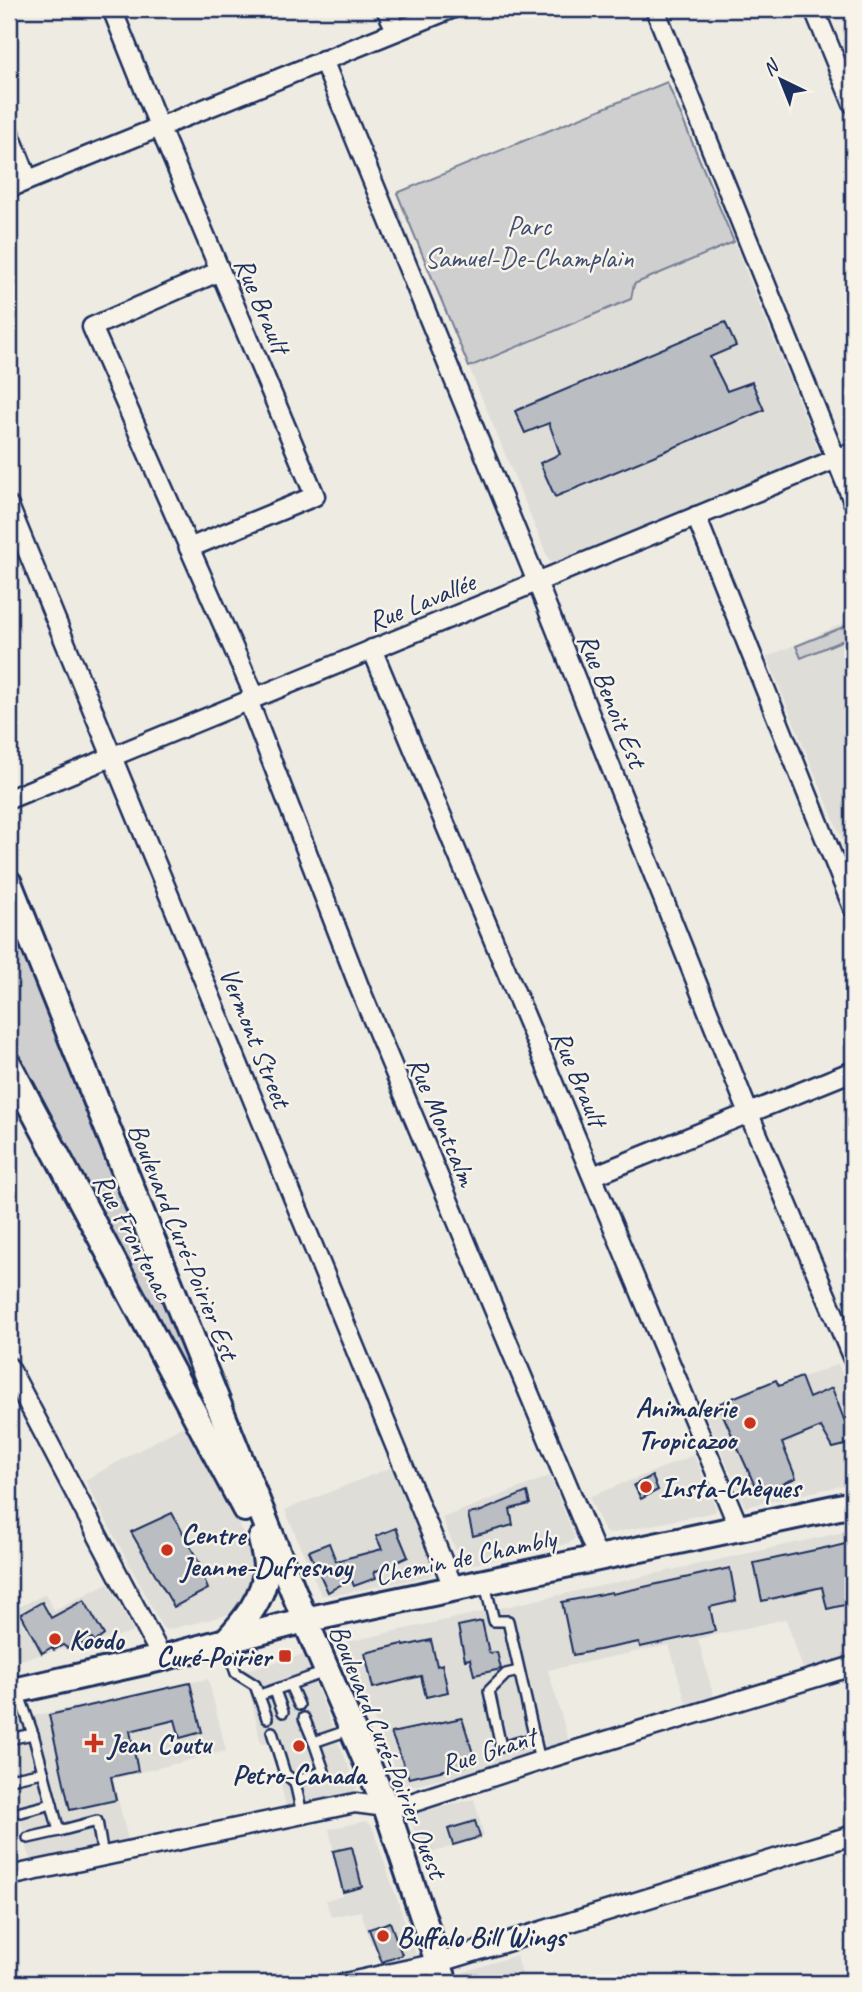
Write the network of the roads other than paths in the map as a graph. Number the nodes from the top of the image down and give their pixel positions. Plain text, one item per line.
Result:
1 (112, 9) edge
2 (386, 9) edge
3 (451, 9) edge
4 (655, 9) edge
5 (814, 9) edge
6 (396, 30) junction
7 (323, 60) junction
8 (853, 104) edge
9 (159, 126) junction
10 (9, 132) edge
11 (28, 180) junction
12 (9, 188) edge
13 (220, 271) junction
14 (845, 455) edge
15 (853, 501) edge
16 (9, 506) edge
17 (696, 516) junction
18 (189, 548) junction
19 (537, 582) junction
20 (372, 649) junction
21 (251, 699) junction
22 (113, 756) junction
23 (9, 799) edge
24 (9, 883) edge
25 (853, 908) edge
26 (9, 1065) edge
27 (853, 1070) edge
28 (749, 1114) junction
29 (593, 1176) junction
30 (853, 1359) edge
31 (9, 1367) edge
32 (853, 1504) edge
33 (738, 1528) junction
34 (261, 1539) junction
35 (598, 1558) junction
36 (485, 1582) junction
37 (454, 1588) junction
38 (305, 1620) junction
39 (225, 1642) junction
40 (162, 1658) junction
41 (853, 1666) edge
42 (327, 1671) junction
43 (519, 1671) junction
44 (290, 1685) junction
45 (12, 1686) edge
46 (275, 1691) junction
47 (260, 1695) junction
48 (299, 1705) dead end
49 (283, 1712) dead end
50 (267, 1718) dead end
51 (303, 1722) dead end
52 (352, 1729) junction
53 (33, 1734) junction
54 (275, 1734) dead end
55 (535, 1738) junction
56 (9, 1739) edge
57 (314, 1742) junction
58 (540, 1761) junction
59 (43, 1772) junction
60 (10, 1779) dead end
61 (295, 1782) junction
62 (52, 1804) junction
63 (386, 1807) junction
64 (21, 1812) dead end
65 (302, 1814) junction
66 (59, 1830) junction
67 (853, 1835) edge
68 (29, 1838) dead end
69 (103, 1856) junction
70 (9, 1876) edge
71 (441, 1973) edge
72 (345, 1983) edge

1 - 9 street, Rue Brault
2 - 6 street
3 - 6 street
4 - 14 street
5 - 8 street
6 - 7 street
7 - 9 street
7 - 19 street, Rue Benoit Est
9 - 11 street
9 - 13 street, Rue Brault
10 - 11 street
11 - 12 street
13 - 18 street, Rue Brault
13 - 18 street, Rue Montcalm
14 - 15 street
14 - 17 street, Rue Lavallée
16 - 22 street, Vermont Street
17 - 19 street, Rue Lavallée
17 - 25 street
18 - 21 street, Rue Montcalm
19 - 20 street, Rue Lavallée
19 - 28 street, Rue Benoit Est
20 - 21 street, Rue Lavallée
20 - 29 street, Rue Brault
21 - 22 street, Rue Lavallée
21 - 35 street, Rue Montcalm
22 - 23 street, Rue Lavallée
22 - 37 street, Vermont Street
24 - 38 main road, Boulevard Curé-Poirier Est
26 - 34 main road, Rue Frontenac
27 - 28 street
28 - 29 street
28 - 30 street, Rue Benoit Est
29 - 33 street, Rue Brault
31 - 40 street
32 - 33 main road, Chemin de Chambly
33 - 35 main road, Chemin de Chambly
34 - 38 main road, Rue Frontenac
34 - 39 main road
35 - 36 main road, Chemin de Chambly
36 - 37 main road, Chemin de Chambly
36 - 43 lane
37 - 38 main road, Chemin de Chambly
38 - 39 main road, Chemin de Chambly
38 - 42 main road, Boulevard Curé-Poirier Ouest
39 - 40 main road, Chemin de Chambly
39 - 47 lane
40 - 45 main road, Chemin de Chambly
41 - 58 street, Rue Grant
42 - 44 lane
42 - 52 main road, Boulevard Curé-Poirier Ouest
43 - 55 lane
43 - 55 lane
44 - 46 lane
44 - 48 lane
45 - 53 lane
46 - 47 lane
46 - 49 lane
47 - 50 lane
51 - 57 lane
52 - 57 lane
52 - 63 main road, Boulevard Curé-Poirier Ouest
53 - 56 lane
53 - 59 lane
54 - 61 lane
55 - 58 lane
57 - 61 lane
58 - 63 street, Rue Grant
59 - 60 lane
59 - 62 lane
61 - 65 lane
62 - 64 lane
62 - 66 lane
63 - 65 street, Rue Grant
63 - 71 main road, Boulevard Curé-Poirier Ouest
65 - 69 street, Rue Grant
66 - 68 lane
66 - 69 lane
67 - 71 street
69 - 70 street, Rue Grant
71 - 72 street

